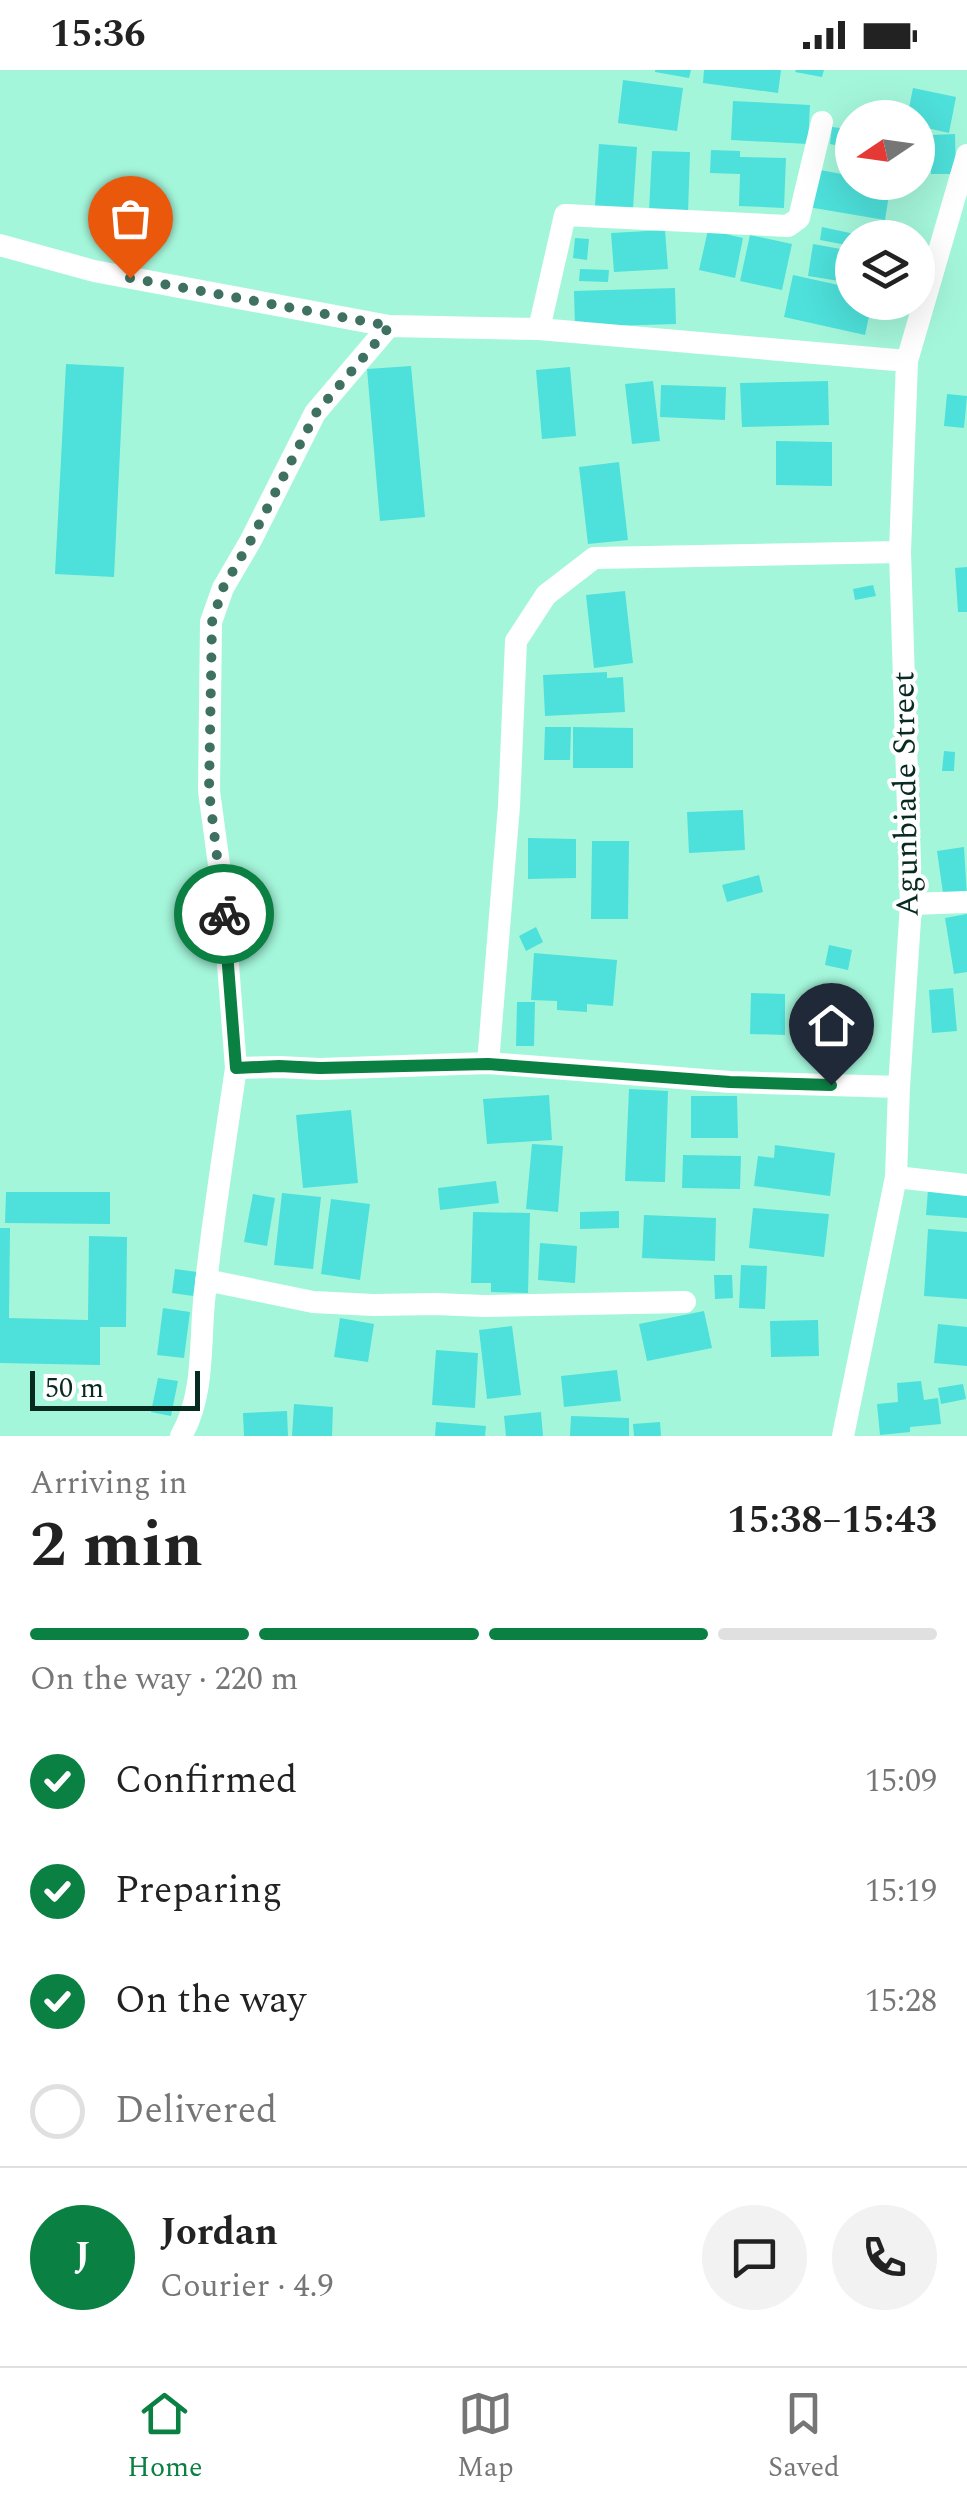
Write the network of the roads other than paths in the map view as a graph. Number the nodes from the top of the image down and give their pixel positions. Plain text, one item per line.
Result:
1 (822, 122) dead end
2 (967, 155) edge
3 (960, 205) edge
4 (0, 245) edge
5 (390, 326) junction
6 (539, 329) junction
7 (908, 361) junction
8 (900, 552) junction
9 (967, 902) edge
10 (911, 904) junction
11 (488, 1064) junction
12 (236, 1068) junction
13 (898, 1087) junction
14 (896, 1176) junction
15 (967, 1185) edge
16 (206, 1280) junction
17 (684, 1302) dead end
18 (182, 1436) edge
19 (843, 1436) edge

1 - 6 street
2 - 3 street, Agunbiade Street
3 - 7 street, Agunbiade Street
4 - 5 street
5 - 6 street
5 - 12 street
6 - 7 street
7 - 8 street, Agunbiade Street
8 - 10 street, Agunbiade Street
8 - 11 street
9 - 10 street
10 - 13 street, Agunbiade Street
11 - 12 street
11 - 13 street
12 - 16 street
13 - 14 street, Agunbiade Street
14 - 15 street
14 - 19 street, Agunbiade Street
16 - 17 street
16 - 18 street

